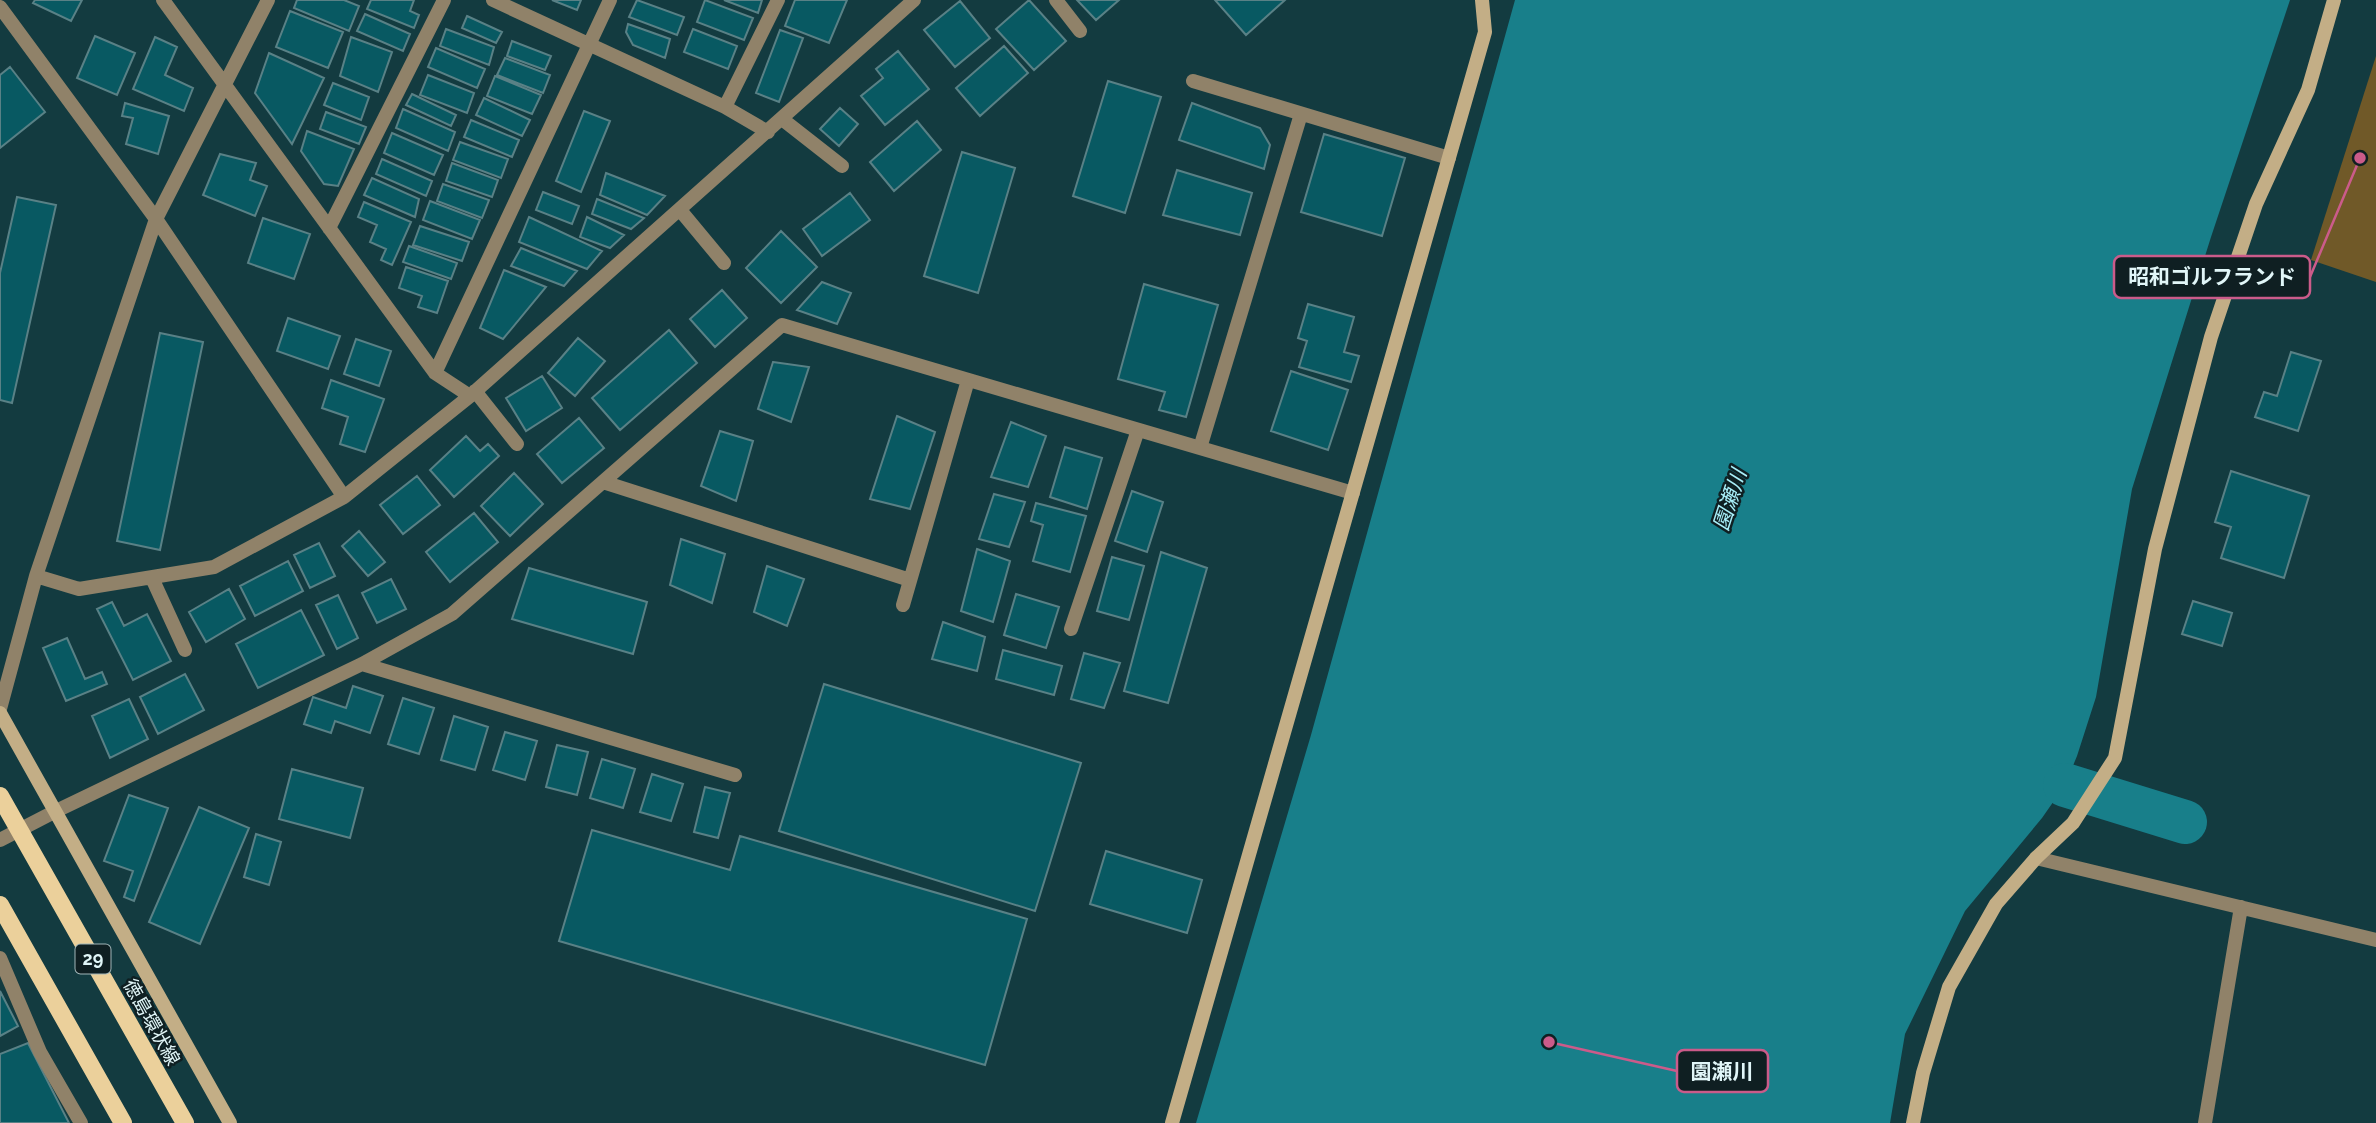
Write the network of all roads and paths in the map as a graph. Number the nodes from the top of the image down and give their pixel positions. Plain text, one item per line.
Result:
1 (163, 0) edge
2 (268, 0) edge
3 (444, 0) edge
4 (493, 0) edge
5 (610, 0) edge
6 (778, 0) edge
7 (914, 0) edge
8 (1056, 0) edge
9 (1482, 0) edge
10 (2334, 0) edge
11 (0, 7) edge
12 (1080, 31) dead end
13 (589, 43) junction
14 (1193, 81) dead end
15 (225, 87) junction
16 (725, 107) junction
17 (1301, 114) junction
18 (782, 119) junction
19 (768, 132) junction
20 (1449, 158) junction
21 (842, 166) dead end
22 (680, 210) junction
23 (156, 219) junction
24 (329, 228) junction
25 (724, 263) dead end
26 (435, 373) junction
27 (968, 380) junction
28 (472, 393) junction
29 (1138, 430) junction
30 (517, 444) dead end
31 (1200, 448) junction
32 (603, 482) junction
33 (1353, 493) junction
34 (344, 497) junction
35 (36, 576) junction
36 (152, 578) junction
37 (910, 580) junction
38 (903, 605) dead end
39 (1071, 629) dead end
40 (185, 650) dead end
41 (362, 664) junction
42 (0, 711) edge
43 (735, 775) dead end
44 (0, 796) edge
45 (54, 811) junction
46 (0, 841) edge
47 (2036, 858) junction
48 (0, 905) edge
49 (2241, 908) junction
50 (2376, 940) edge
51 (0, 958) edge
52 (81, 1123) edge
53 (123, 1123) edge
54 (185, 1123) edge
55 (230, 1123) edge
56 (1172, 1123) edge
57 (1913, 1123) edge
58 (2205, 1123) edge

1 - 15 street
2 - 15 street
3 - 24 street
4 - 13 street
5 - 13 street
6 - 16 street
7 - 18 street
8 - 12 street
9 - 20 street
10 - 47 street
11 - 23 street
13 - 16 street
13 - 26 street
14 - 17 street
15 - 23 street
15 - 24 street
16 - 19 street
17 - 20 street
17 - 31 street
18 - 19 street
18 - 21 street
19 - 22 street
20 - 33 street
22 - 25 street
22 - 28 street
23 - 34 street
23 - 35 street
24 - 26 street
26 - 28 street
27 - 29 street
27 - 32 street
27 - 37 street
28 - 30 street
28 - 34 street
29 - 31 street
29 - 39 street
31 - 33 street
32 - 37 street
32 - 41 street
33 - 56 street
34 - 36 street
35 - 36 street
35 - 42 street
36 - 40 street
37 - 38 street
41 - 43 street
41 - 45 street
42 - 45 street
44 - 54 main road, 徳島環状線 / 29, bridge
45 - 46 street
45 - 55 street
47 - 49 street
47 - 57 street
48 - 53 main road
49 - 50 street
49 - 58 street
51 - 52 street

